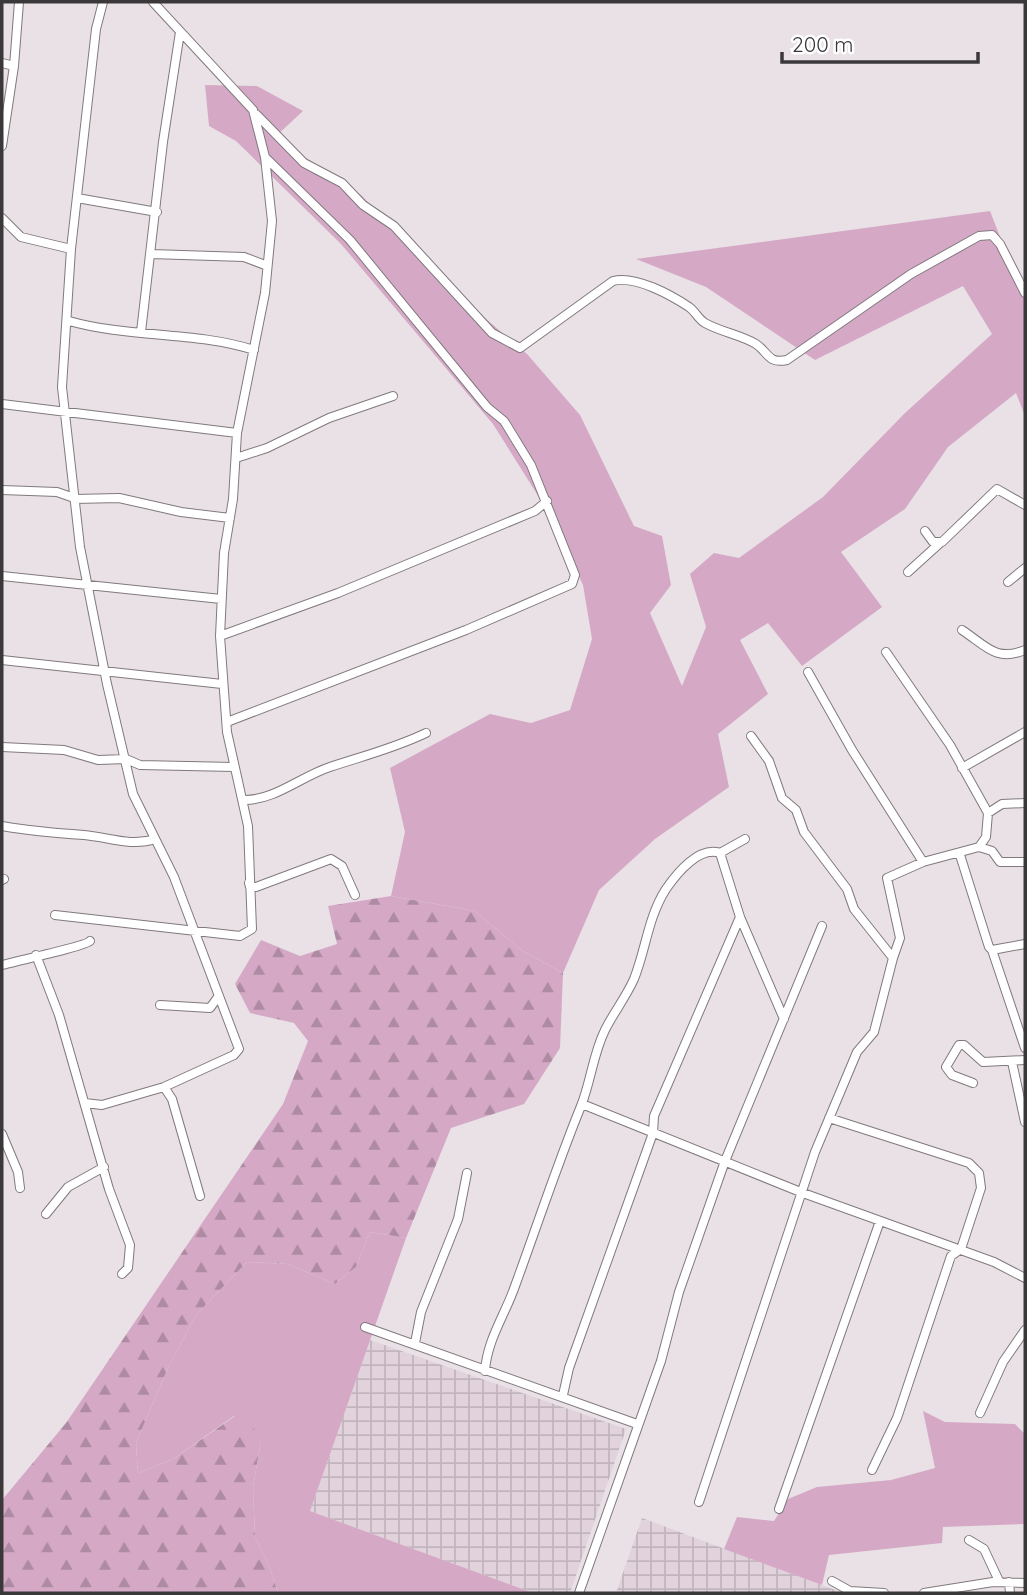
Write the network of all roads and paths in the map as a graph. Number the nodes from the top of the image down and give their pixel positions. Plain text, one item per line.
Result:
1 (19, 2) edge
2 (103, 2) edge
3 (153, 2) edge
4 (180, 32) junction
5 (2, 63) edge
6 (14, 66) junction
7 (253, 110) junction
8 (2, 146) edge
9 (271, 168) junction
10 (78, 198) junction
11 (156, 212) junction
12 (2, 218) edge
13 (71, 250) junction
14 (151, 254) junction
15 (265, 265) junction
16 (1025, 293) edge
17 (69, 321) junction
18 (141, 332) junction
19 (254, 349) junction
20 (393, 396) dead end
21 (2, 404) edge
22 (65, 413) junction
23 (237, 433) junction
24 (236, 458) junction
25 (2, 489) edge
26 (74, 498) junction
27 (547, 500) junction
28 (1025, 505) edge
29 (230, 518) junction
30 (925, 531) dead end
31 (940, 543) junction
32 (1025, 568) edge
33 (908, 572) dead end
34 (2, 576) edge
35 (1008, 582) dead end
36 (88, 584) junction
37 (221, 599) junction
38 (962, 630) dead end
39 (220, 636) junction
40 (1025, 649) edge
41 (886, 652) dead end
42 (2, 660) edge
43 (105, 670) junction
44 (808, 672) dead end
45 (222, 684) junction
46 (227, 722) junction
47 (1025, 732) edge
48 (426, 733) dead end
49 (751, 736) dead end
50 (2, 747) edge
51 (126, 760) junction
52 (234, 768) junction
53 (962, 768) junction
54 (245, 800) junction
55 (1025, 803) edge
56 (988, 813) junction
57 (2, 826) edge
58 (155, 839) junction
59 (745, 839) dead end
60 (979, 847) junction
61 (720, 853) junction
62 (960, 855) junction
63 (923, 862) junction
64 (1025, 862) edge
65 (249, 883) junction
66 (355, 895) dead end
67 (55, 915) dead end
68 (740, 917) junction
69 (822, 926) dead end
70 (194, 931) junction
71 (90, 941) dead end
72 (1025, 944) edge
73 (992, 950) junction
74 (36, 955) junction
75 (893, 958) junction
76 (2, 965) edge
77 (218, 997) junction
78 (160, 1005) dead end
79 (784, 1019) junction
80 (1025, 1048) edge
81 (1025, 1060) edge
82 (1012, 1062) junction
83 (972, 1083) dead end
84 (164, 1087) junction
85 (85, 1103) junction
86 (582, 1104) junction
87 (828, 1118) junction
88 (1025, 1122) edge
89 (653, 1133) junction
90 (2, 1134) edge
91 (725, 1161) junction
92 (104, 1167) junction
93 (467, 1173) dead end
94 (20, 1188) dead end
95 (803, 1194) junction
96 (200, 1196) dead end
97 (46, 1214) dead end
98 (880, 1221) junction
99 (961, 1249) junction
100 (122, 1274) dead end
101 (1025, 1278) edge
102 (365, 1327) dead end
103 (1025, 1331) edge
104 (415, 1343) junction
105 (485, 1371) junction
106 (563, 1395) junction
107 (980, 1413) dead end
108 (637, 1424) junction
109 (873, 1470) dead end
110 (699, 1502) dead end
111 (779, 1509) dead end
112 (969, 1540) dead end
113 (832, 1581) dead end
114 (999, 1581) junction
115 (1009, 1583) junction
116 (1025, 1583) edge
117 (579, 1593) edge
118 (884, 1593) edge
119 (924, 1593) edge
120 (1010, 1593) edge

1 - 6 street
2 - 10 street
3 - 4 street
4 - 7 street
4 - 11 street
5 - 6 street
6 - 8 street
7 - 9 street
7 - 16 street
9 - 15 street
9 - 27 street
10 - 11 street
10 - 13 street
11 - 14 street
12 - 13 street
13 - 17 street
14 - 15 street
14 - 18 street
15 - 19 street
17 - 18 street
17 - 22 street
18 - 19 street
19 - 23 street
20 - 24 street
21 - 22 street
22 - 23 street
22 - 26 street
23 - 24 street
24 - 29 street
25 - 26 street
26 - 29 street
26 - 36 street
27 - 39 street
27 - 46 street
28 - 31 street
29 - 37 street
30 - 31 street
31 - 33 street
32 - 35 street
34 - 36 street
36 - 37 street
36 - 43 street
37 - 39 street
38 - 40 street
39 - 45 street
41 - 53 street
42 - 43 street
43 - 45 street
43 - 51 street
44 - 63 street
45 - 46 street
46 - 52 street
47 - 53 street
48 - 54 street
49 - 75 street
50 - 51 street
51 - 52 street
51 - 58 street
52 - 54 street
53 - 56 street
54 - 65 street
55 - 56 street
56 - 60 street
57 - 58 street
58 - 70 street
59 - 61 street
60 - 62 street
60 - 64 street
61 - 68 street
61 - 86 street
62 - 63 street
62 - 73 street
63 - 75 street
65 - 66 street
65 - 70 street
67 - 70 street
68 - 79 street
68 - 89 street
69 - 79 street
70 - 77 street
71 - 74 street
72 - 73 street
73 - 80 street
74 - 76 street
74 - 85 street
75 - 87 street
77 - 78 street
77 - 84 street
79 - 91 street
81 - 82 street
82 - 83 street
82 - 88 street
84 - 85 street
84 - 96 street
85 - 92 street
86 - 89 street
86 - 105 street
87 - 95 street
87 - 99 street
89 - 91 street
89 - 106 street
90 - 94 street
91 - 95 street
91 - 108 street
92 - 97 street
92 - 100 street
93 - 104 street
95 - 98 street
95 - 110 street
98 - 99 street
98 - 111 street
99 - 101 street
99 - 109 street
102 - 104 street
103 - 107 street
104 - 105 street
105 - 106 street
106 - 108 street
108 - 117 street
112 - 114 street
113 - 118 street
114 - 115 street
114 - 119 street
115 - 116 street
115 - 120 street

